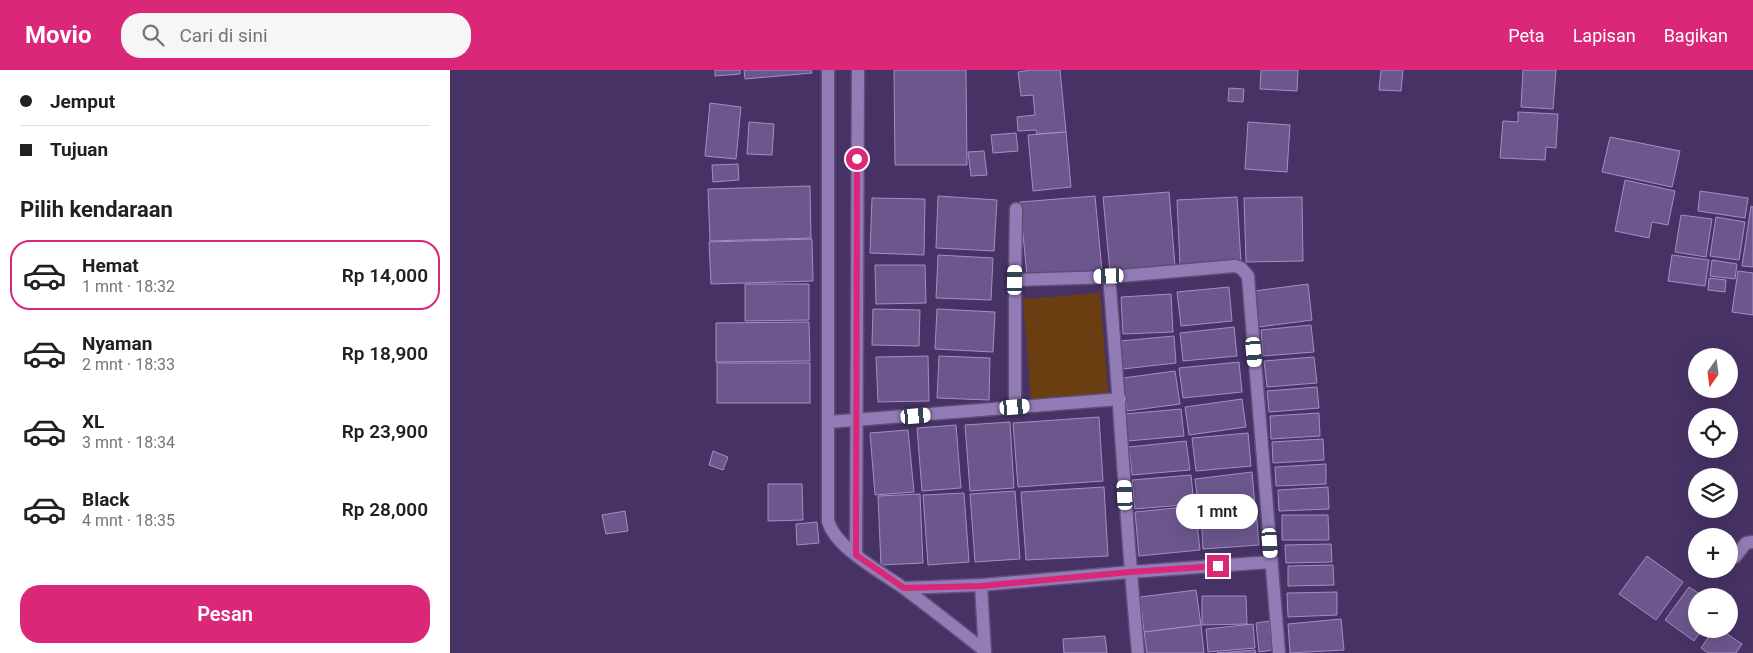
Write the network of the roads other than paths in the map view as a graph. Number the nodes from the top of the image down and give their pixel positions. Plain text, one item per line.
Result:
1 (828, 70) edge
2 (858, 70) edge
3 (1016, 209) dead end
4 (1109, 276) junction
5 (1015, 280) junction
6 (1120, 399) junction
7 (1015, 407) junction
8 (857, 420) junction
9 (829, 422) junction
10 (1753, 542) edge
11 (1738, 553) edge
12 (856, 555) junction
13 (1271, 562) junction
14 (1130, 572) junction
15 (981, 586) junction
16 (904, 588) junction
17 (984, 652) edge
18 (1138, 653) edge
19 (1280, 653) edge

1 - 9 street
2 - 8 street
3 - 5 street
4 - 5 street
4 - 6 street
4 - 13 street
5 - 7 street
6 - 7 street
6 - 14 street
7 - 8 street
8 - 9 street
8 - 12 street
9 - 12 street
10 - 11 street
12 - 16 street
13 - 14 street
13 - 19 street
14 - 15 street
14 - 18 street
15 - 16 street
15 - 17 street
16 - 17 street

